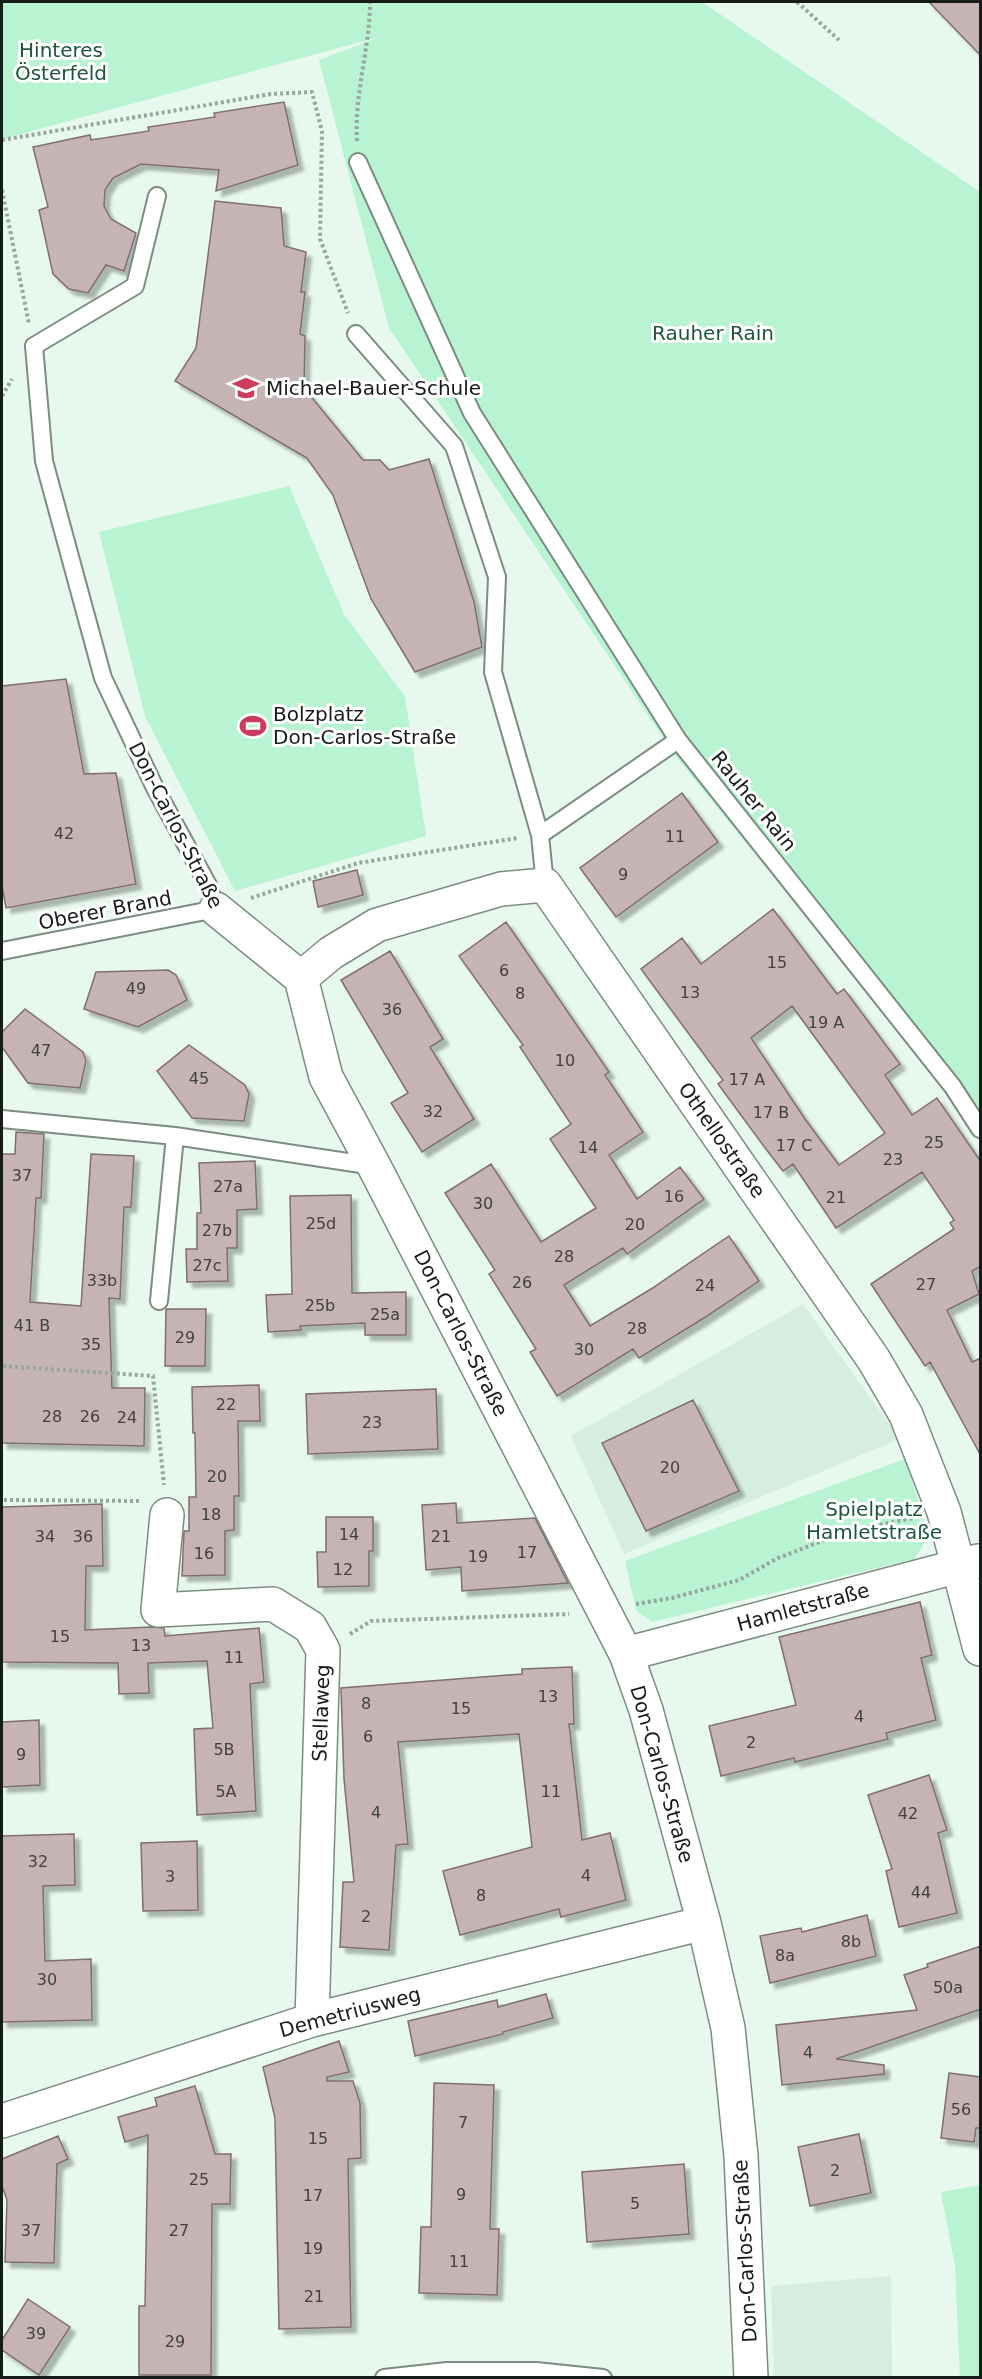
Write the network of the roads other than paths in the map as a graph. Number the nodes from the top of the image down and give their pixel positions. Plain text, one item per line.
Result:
1 (358, 162) road end
2 (157, 196) dead end
3 (356, 334) road end
4 (678, 740) junction
5 (540, 835) junction
6 (545, 885) junction
7 (216, 909) junction
8 (2, 951) edge
9 (301, 978) junction
10 (2, 1119) edge
11 (981, 1129) edge
12 (175, 1136) junction
13 (374, 1166) junction
14 (159, 1301) dead end
15 (166, 1508) road end
16 (970, 1563) edge
17 (981, 1649) edge
18 (626, 1654) junction
19 (704, 1923) junction
20 (312, 2020) junction
21 (2, 2121) edge
22 (384, 2378) edge
23 (603, 2378) edge
24 (751, 2378) edge

1 - 4 lane, Rauher Rain
2 - 7 lane, Don-Carlos-Straße
3 - 5 lane
4 - 5 lane
4 - 11 lane, Rauher Rain
5 - 6 lane
6 - 9 street
6 - 16 street, Othellostraße
7 - 8 lane, Oberer Brand
7 - 9 street, Don-Carlos-Straße
9 - 13 street, Don-Carlos-Straße
10 - 12 lane
12 - 13 lane
12 - 14 lane
13 - 18 street, Don-Carlos-Straße
15 - 20 street, Stellaweg
16 - 17 street, Othellostraße
16 - 18 street, Hamletstraße
18 - 19 street, Don-Carlos-Straße
19 - 20 street, Demetriusweg
19 - 24 street, Don-Carlos-Straße
20 - 21 street, Demetriusweg
22 - 23 lane

